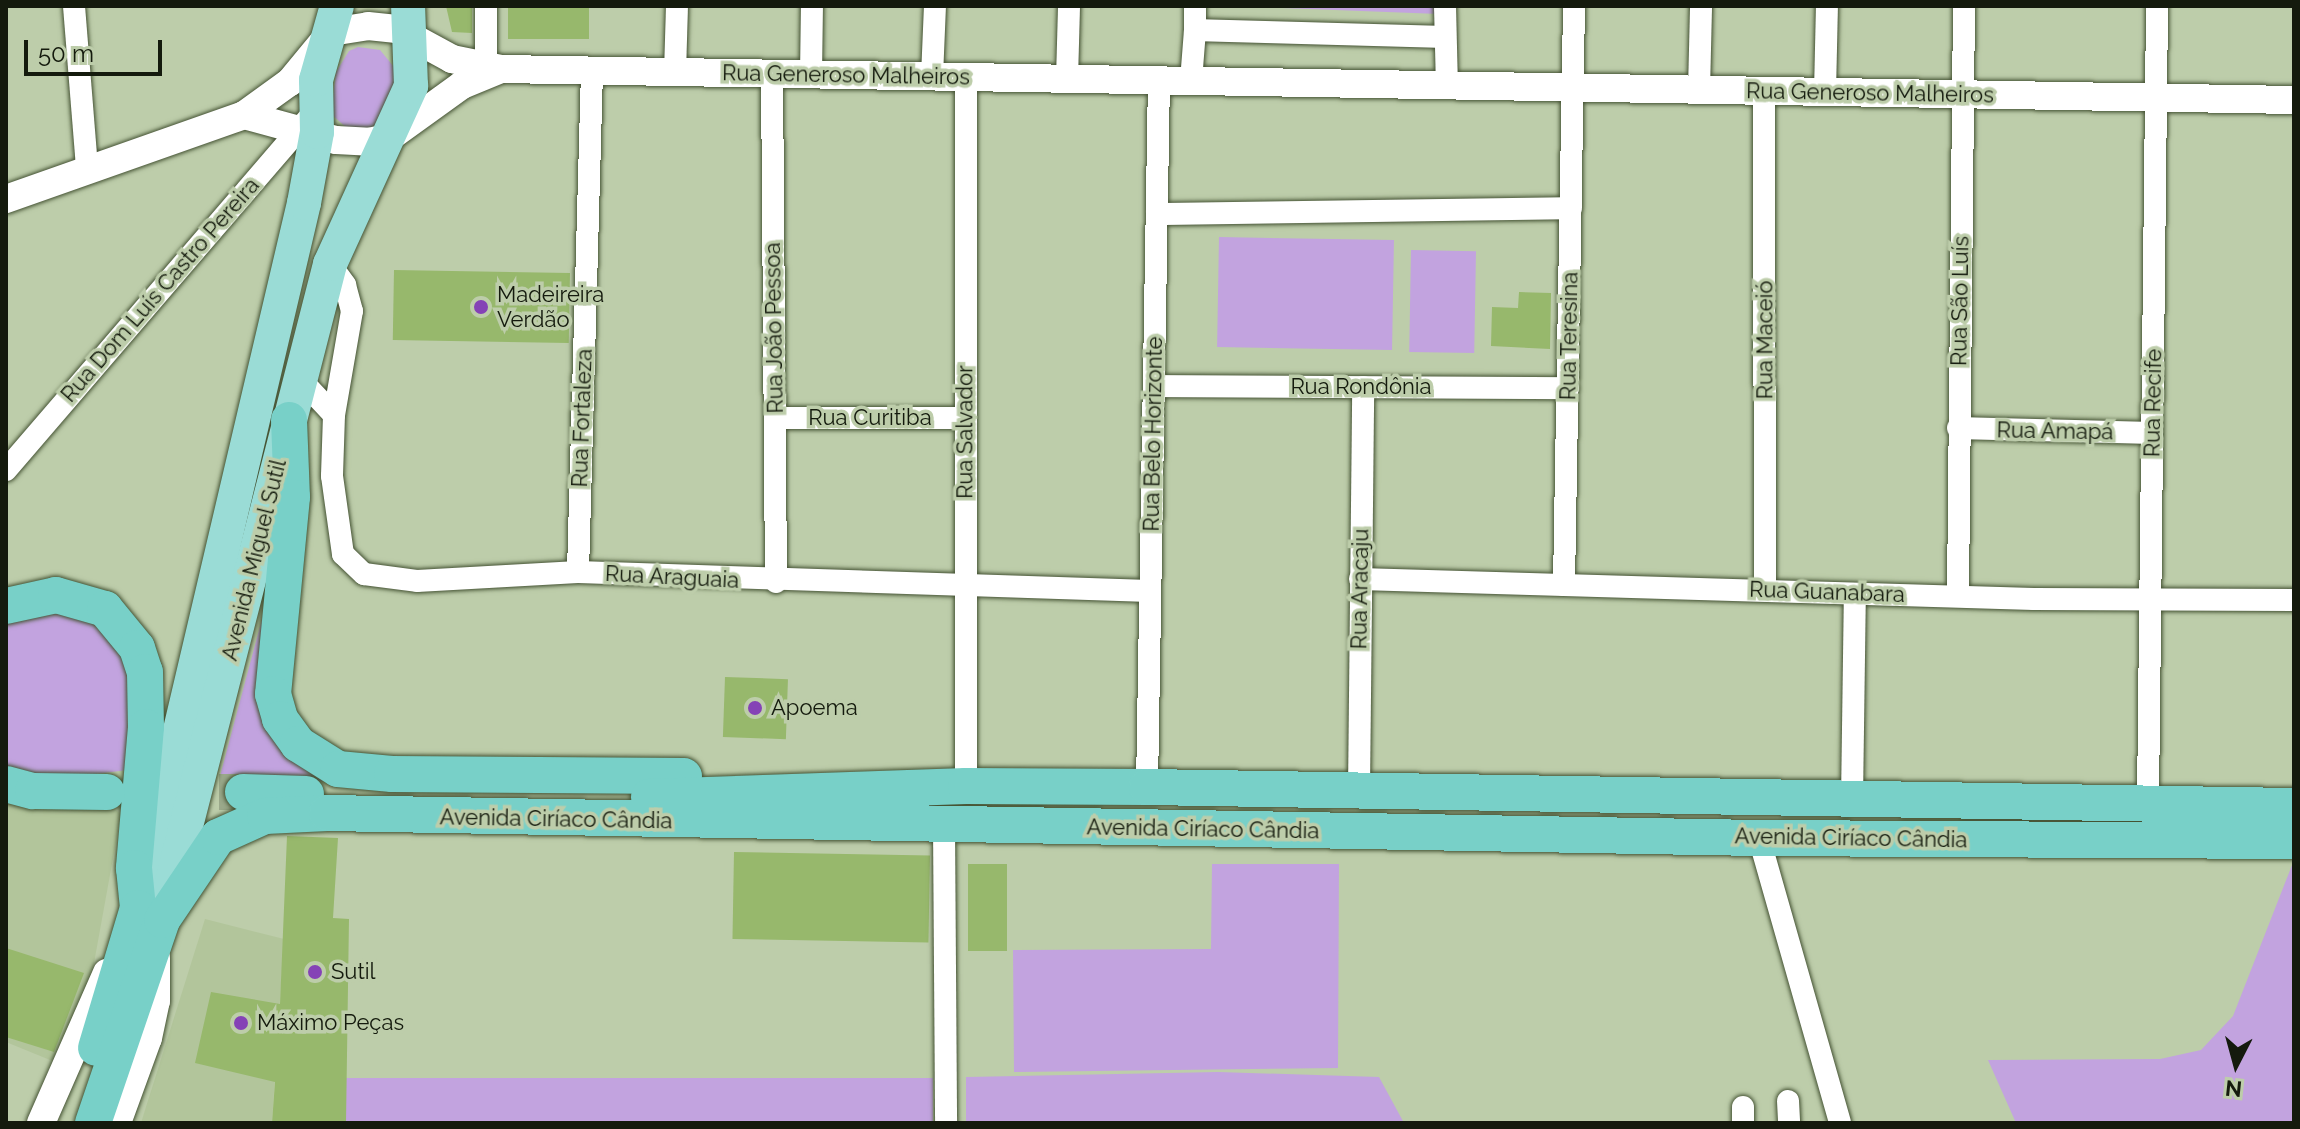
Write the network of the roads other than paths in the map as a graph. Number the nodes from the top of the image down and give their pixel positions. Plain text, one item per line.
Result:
1 (74, 6) edge
2 (486, 6) edge
3 (677, 6) edge
4 (812, 6) edge
5 (935, 6) edge
6 (1069, 6) edge
7 (1195, 6) edge
8 (1445, 6) edge
9 (1574, 6) edge
10 (1701, 6) edge
11 (1827, 6) edge
12 (1964, 6) edge
13 (2157, 6) edge
14 (334, 19) edge
15 (409, 20) edge
16 (1195, 30) junction
17 (1444, 37) junction
18 (491, 70) junction
19 (592, 71) junction
20 (675, 73) junction
21 (772, 74) junction
22 (811, 75) junction
23 (932, 77) junction
24 (966, 77) junction
25 (1067, 79) junction
26 (1159, 81) junction
27 (1191, 81) junction
28 (1447, 86) junction
29 (1573, 88) junction
30 (1699, 90) junction
31 (1764, 91) junction
32 (1825, 92) junction
33 (1963, 95) junction
34 (2157, 98) junction
35 (2294, 100) edge
36 (244, 115) junction
37 (310, 123) junction
38 (390, 137) junction
39 (87, 169) junction
40 (6, 199) edge
41 (1571, 208) junction
42 (1157, 214) junction
43 (330, 264) junction
44 (303, 382) junction
45 (1154, 386) junction
46 (1363, 387) junction
47 (1568, 388) junction
48 (334, 415) junction
49 (775, 418) junction
50 (965, 418) junction
51 (289, 420) junction
52 (1958, 428) junction
53 (2152, 433) junction
54 (6, 470) edge
55 (578, 572) junction
56 (1360, 579) junction
57 (776, 582) junction
58 (966, 585) junction
59 (1564, 585) junction
60 (1765, 589) junction
61 (1150, 591) junction
62 (1855, 594) junction
63 (1958, 596) junction
64 (2294, 600) edge
65 (2148, 601) junction
66 (6, 606) edge
67 (6, 784) edge
68 (966, 786) junction
69 (1147, 787) junction
70 (925, 788) junction
71 (1359, 791) junction
72 (107, 792) dead end
73 (243, 792) tunnel mouth
74 (1852, 800) junction
75 (2148, 801) junction
76 (2294, 806) edge
77 (944, 825) junction
78 (1759, 838) junction
79 (2294, 841) edge
80 (146, 930) junction
81 (41, 1123) edge
82 (69, 1123) edge
83 (93, 1123) edge
84 (117, 1123) edge
85 (946, 1123) edge
86 (1840, 1123) edge

1 - 39 street
2 - 18 street
3 - 20 street
4 - 22 street
5 - 23 street
6 - 25 street
7 - 16 street
8 - 17 street
9 - 29 street, Rua Teresina
10 - 30 street
11 - 32 street
12 - 33 street, Rua São Luís
13 - 34 street, Rua Recife
14 - 15 street
14 - 36 street
14 - 37 main road, Avenida Miguel Sutil
15 - 18 street, Rua Generoso Malheiros
15 - 38 main road, Avenida Miguel Sutil
16 - 17 street
16 - 27 street
17 - 28 street
18 - 19 street, Rua Generoso Malheiros
18 - 38 street
19 - 20 street, Rua Generoso Malheiros
19 - 55 street, Rua Fortaleza
20 - 21 street, Rua Generoso Malheiros
21 - 22 street, Rua Generoso Malheiros
21 - 49 street, Rua João Pessoa
22 - 23 street, Rua Generoso Malheiros
23 - 24 street, Rua Generoso Malheiros
24 - 25 street, Rua Generoso Malheiros
24 - 50 street, Rua Salvador
25 - 26 street, Rua Generoso Malheiros
26 - 27 street, Rua Generoso Malheiros
26 - 42 street, Rua Belo Horizonte
27 - 28 street, Rua Generoso Malheiros
28 - 29 street, Rua Generoso Malheiros
29 - 30 street, Rua Generoso Malheiros
29 - 41 street, Rua Teresina
30 - 31 street, Rua Generoso Malheiros
31 - 32 street, Rua Generoso Malheiros
31 - 60 street, Rua Maceió
32 - 33 street, Rua Generoso Malheiros
33 - 34 street, Rua Generoso Malheiros
33 - 52 street, Rua São Luís
34 - 35 street, Rua Generoso Malheiros
34 - 53 street, Rua Recife
36 - 37 street
36 - 39 street
37 - 38 street
37 - 54 street, Rua Dom Luís Castro Pereira
37 - 80 main road, Avenida Miguel Sutil
38 - 43 main road, Avenida Miguel Sutil
39 - 40 street
41 - 42 street
41 - 47 street, Rua Teresina
42 - 45 street, Rua Belo Horizonte
43 - 44 main road, Avenida Miguel Sutil
43 - 48 street, Rua Araguaia
44 - 48 street
44 - 51 main road, Avenida Miguel Sutil
45 - 46 street, Rua Rondônia
45 - 61 street, Rua Belo Horizonte
46 - 47 street, Rua Rondônia
46 - 56 street, Rua Aracaju
47 - 59 street, Rua Teresina
48 - 55 street, Rua Araguaia
49 - 50 street, Rua Curitiba
49 - 57 street, Rua João Pessoa
50 - 58 street, Rua Salvador
51 - 70 highway
51 - 80 main road, Avenida Miguel Sutil
52 - 53 street, Rua Amapá
52 - 63 street, Rua São Luís
53 - 65 street, Rua Recife
55 - 57 street, Rua Araguaia
56 - 59 street, Rua Guanabara
56 - 71 street, Rua Aracaju
57 - 58 street, Rua Araguaia
58 - 61 street, Rua Araguaia
58 - 68 street, Rua Salvador
59 - 60 street, Rua Guanabara
60 - 62 street, Rua Guanabara
61 - 69 street, Rua Belo Horizonte
62 - 63 street, Rua Guanabara
62 - 74 street
63 - 65 street, Rua Guanabara
64 - 65 street, Rua Guanabara
65 - 75 street, Rua Recife
66 - 80 highway
67 - 72 highway
68 - 69 highway, Avenida Ciríaco Cândia
68 - 70 highway, Avenida Ciríaco Cândia
69 - 71 highway, Avenida Ciríaco Cândia
70 - 73 highway
71 - 74 highway, Avenida Ciríaco Cândia
74 - 75 highway, Avenida Ciríaco Cândia
75 - 76 highway, Avenida Ciríaco Cândia
77 - 78 highway, Avenida Ciríaco Cândia
77 - 80 highway, Avenida Ciríaco Cândia
77 - 85 street
78 - 79 highway, Avenida Ciríaco Cândia
78 - 86 street
80 - 81 street, Avenida Miguel Sutil
80 - 82 highway
80 - 83 highway
80 - 84 street, Avenida Miguel Sutil

